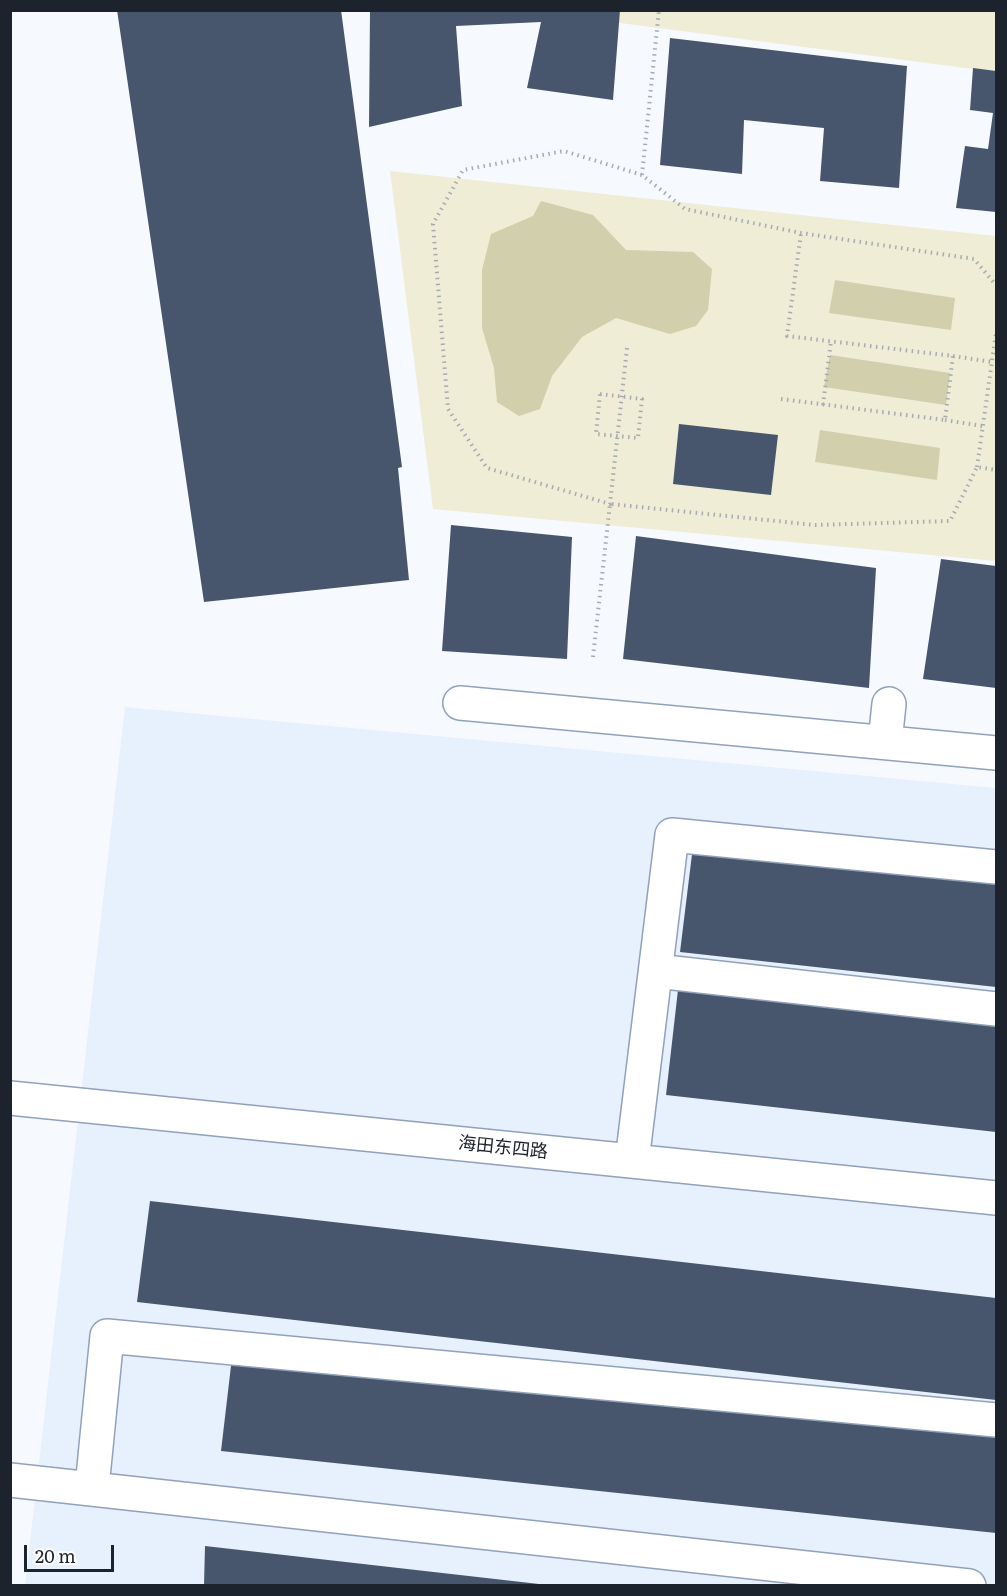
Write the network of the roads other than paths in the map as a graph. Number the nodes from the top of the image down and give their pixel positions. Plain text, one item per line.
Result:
1 (460, 703) dead end
2 (889, 704) dead end
3 (885, 742) junction
4 (996, 753) edge
5 (996, 867) edge
6 (656, 971) junction
7 (996, 1009) edge
8 (10, 1098) edge
9 (632, 1161) junction
10 (996, 1198) edge
11 (996, 1420) edge
12 (10, 1480) edge
13 (92, 1487) junction
14 (969, 1586) edge

1 - 3 lane
2 - 3 lane
3 - 4 lane
5 - 6 lane
6 - 7 lane
6 - 9 lane
8 - 9 lane, 海田东四路
9 - 10 lane, 海田东四路
11 - 13 lane
12 - 13 lane
13 - 14 lane

